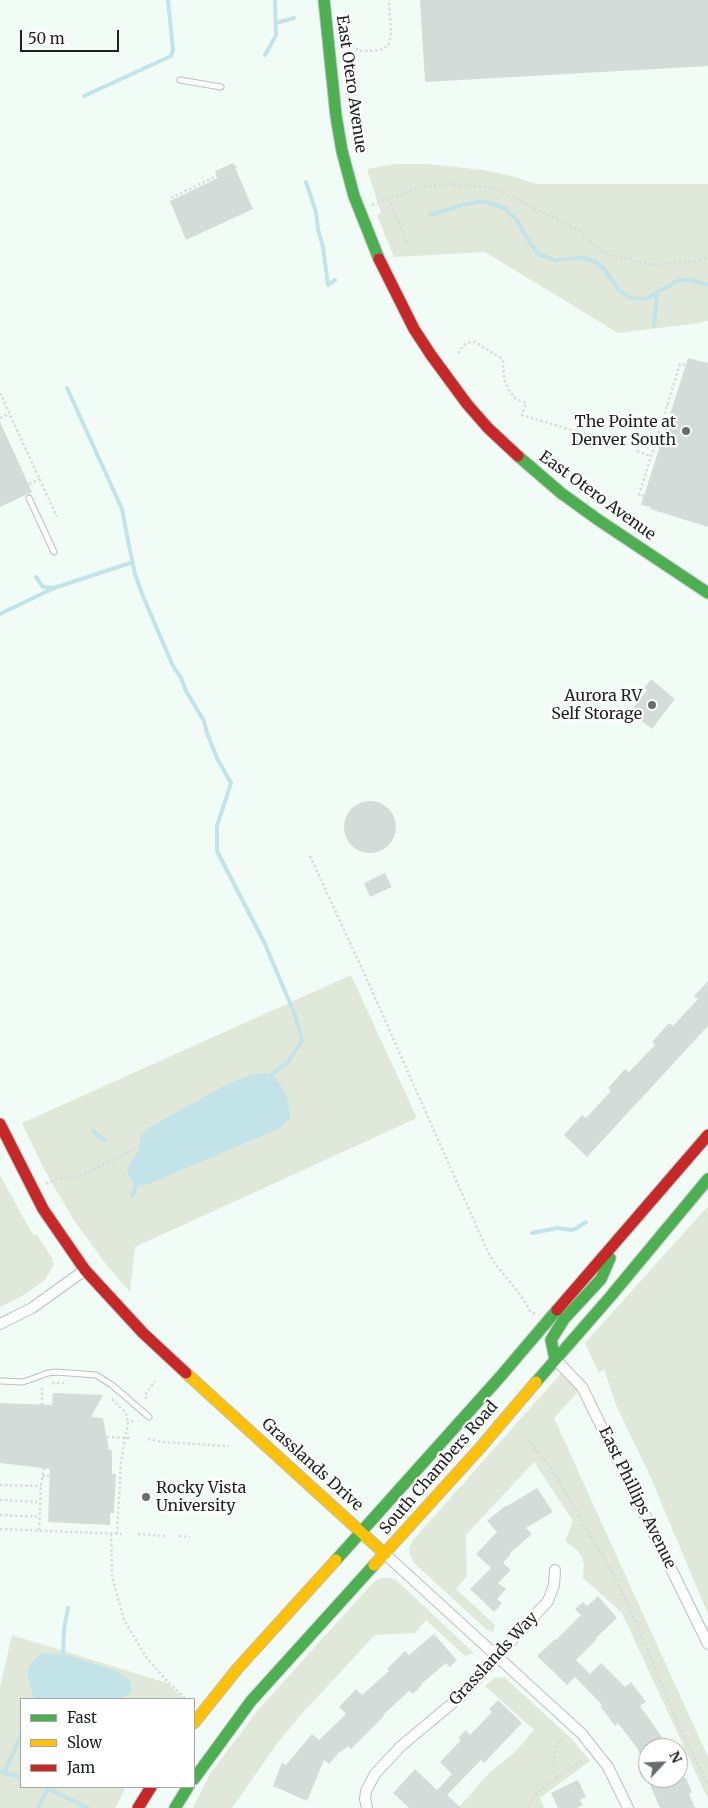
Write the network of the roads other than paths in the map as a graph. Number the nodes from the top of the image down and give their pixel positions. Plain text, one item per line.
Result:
1 (324, 0) edge
2 (180, 80) dead end
3 (221, 87) dead end
4 (29, 498) dead end
5 (54, 552) dead end
6 (708, 594) edge
7 (0, 1124) edge
8 (708, 1135) edge
9 (708, 1179) edge
10 (618, 1241) junction
11 (85, 1270) junction
12 (0, 1324) edge
13 (555, 1359) junction
14 (0, 1381) edge
15 (149, 1417) dead end
16 (362, 1532) junction
17 (385, 1554) junction
18 (555, 1570) dead end
19 (708, 1644) edge
20 (498, 1657) junction
21 (195, 1722) edge
22 (195, 1778) edge
23 (150, 1788) edge
24 (187, 1788) edge
25 (364, 1807) edge
26 (138, 1808) edge
27 (176, 1808) edge
28 (628, 1808) edge

1 - 6 main road, East Otero Avenue
2 - 3 lane
4 - 5 lane
7 - 11 main road, Grasslands Drive
8 - 10 main road, South Chambers Road
9 - 13 main road, South Chambers Road
10 - 13 main road
10 - 16 main road, South Chambers Road
11 - 12 street
11 - 16 main road, Grasslands Drive
13 - 17 main road, South Chambers Road
13 - 19 street, East Phillips Avenue
14 - 15 lane
16 - 17 main road, Grasslands Drive
16 - 21 main road, South Chambers Road
17 - 20 street, Grasslands Drive
17 - 22 main road, South Chambers Road
18 - 20 street, Grasslands Way
20 - 25 street, Grasslands Way
20 - 28 street, Grasslands Drive
23 - 26 main road
24 - 27 main road

